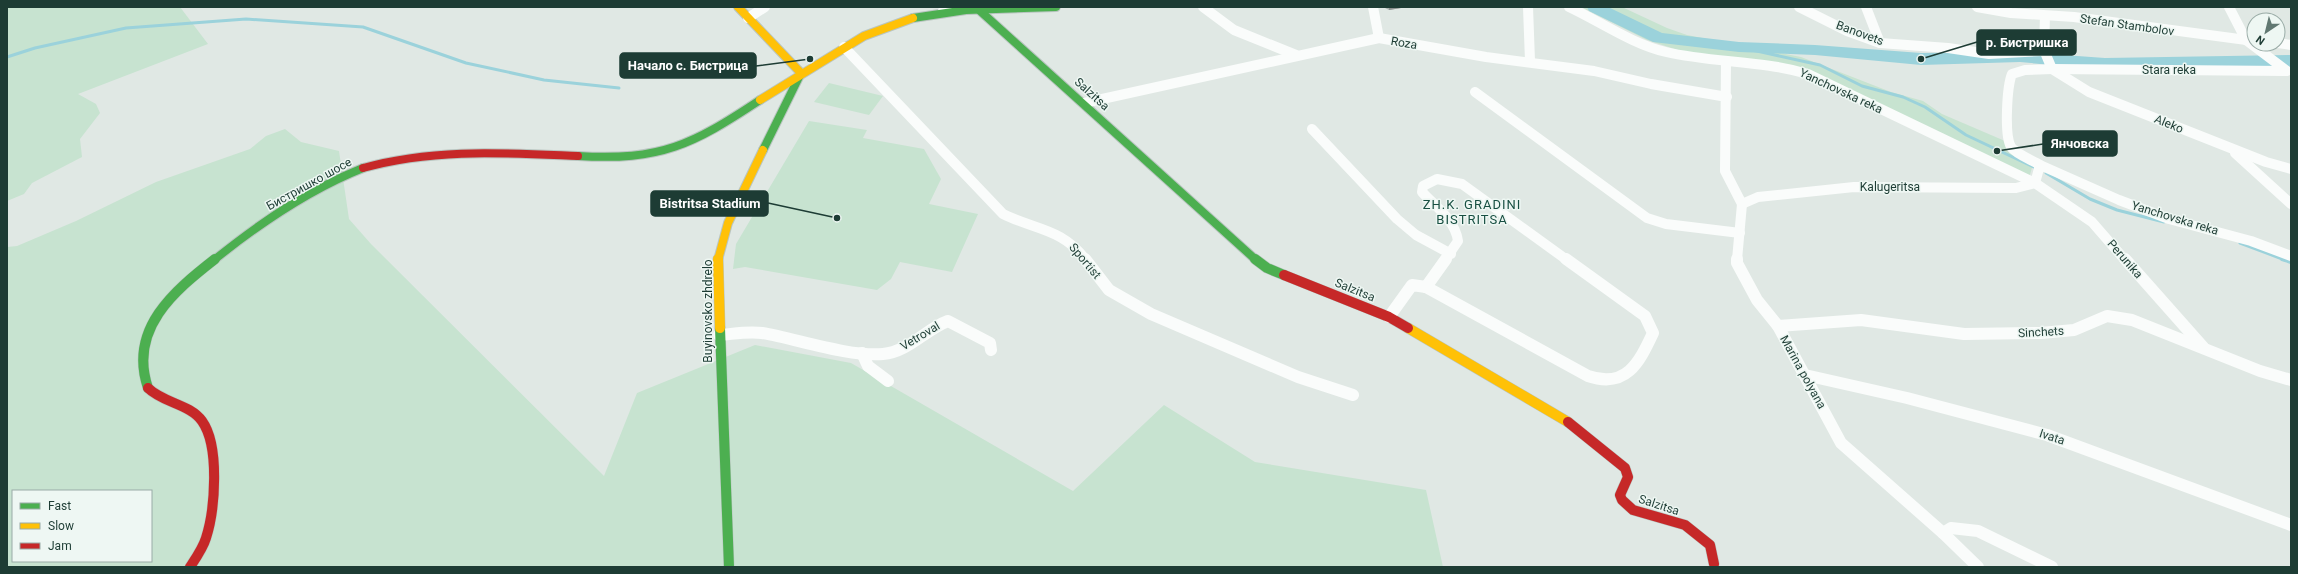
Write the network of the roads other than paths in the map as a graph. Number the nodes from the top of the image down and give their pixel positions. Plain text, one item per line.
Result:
1 (738, 7) edge
2 (765, 7) edge
3 (1056, 7) edge
4 (1203, 7) edge
5 (1373, 7) edge
6 (1528, 7) edge
7 (1569, 7) edge
8 (1799, 7) edge
9 (1866, 7) edge
10 (1977, 7) edge
11 (2229, 7) edge
12 (946, 9) edge
13 (978, 9) junction
14 (2046, 12) edge
15 (748, 18) junction
16 (2246, 35) edge
17 (1379, 38) junction
18 (2246, 40) edge
19 (1880, 43) junction
20 (844, 47) junction
21 (2262, 52) edge
22 (2043, 54) junction
23 (1296, 55) junction
24 (1530, 61) junction
25 (1726, 61) junction
26 (2052, 69) junction
27 (2287, 71) edge
28 (801, 73) junction
29 (1475, 92) dead end
30 (1727, 97) junction
31 (1084, 102) junction
32 (1312, 129) dead end
33 (2228, 147) junction
34 (2040, 167) junction
35 (2291, 169) edge
36 (2036, 181) junction
37 (1742, 204) junction
38 (2291, 204) edge
39 (1740, 233) junction
40 (1451, 254) junction
41 (2291, 256) edge
42 (1426, 287) junction
43 (1389, 317) junction
44 (1778, 326) junction
45 (719, 335) junction
46 (2203, 347) junction
47 (991, 350) dead end
48 (862, 353) junction
49 (1805, 375) junction
50 (2291, 380) edge
51 (888, 381) dead end
52 (1353, 395) dead end
53 (2291, 525) edge
54 (1943, 533) junction
55 (1714, 564) dead end
56 (190, 567) edge
57 (729, 567) edge
58 (1978, 567) edge
59 (2052, 567) edge

1 - 15 street
2 - 15 street
3 - 13 street, Бистришко шосе
4 - 23 street
5 - 17 street
6 - 24 street
7 - 25 street, Yanchovska reka
8 - 19 street, Banovets
9 - 19 street
10 - 14 street, Stefan Stambolov
11 - 16 street
12 - 13 street, Бистришко шосе
12 - 20 street, Бистришко шосе
13 - 31 street, Salzitsa
14 - 18 street, Stefan Stambolov
14 - 22 street
15 - 28 street
17 - 23 street, Roza
17 - 24 street, Roza
19 - 22 street, Banovets
20 - 28 street, Бистришко шосе
20 - 52 street, Sportist
21 - 27 street
22 - 26 street
23 - 31 street, Roza
24 - 30 street, Roza
25 - 30 street
25 - 36 street, Yanchovska reka
26 - 27 street, Stara reka
26 - 33 street, Aleko
26 - 34 street
28 - 45 street, Buyinovsko zhdrelo
28 - 56 street, Бистришко шосе
29 - 39 street
30 - 37 street
31 - 43 street, Salzitsa
32 - 40 street
33 - 35 street, Aleko
33 - 38 street
34 - 36 street
34 - 41 street, Yanchovska reka
36 - 37 street, Kalugeritsa
36 - 46 street, Perunika
37 - 39 street, Marina polyana
39 - 44 street, Marina polyana
40 - 42 street
40 - 42 street
42 - 43 street
43 - 55 street, Salzitsa
44 - 46 street, Sinchets
44 - 49 street, Marina polyana
45 - 48 street, Vetroval
45 - 57 street, Buyinovsko zhdrelo
46 - 50 street, Sinchets
47 - 48 street, Vetroval
48 - 51 street
49 - 53 street, Ivata
49 - 54 street, Marina polyana
54 - 58 street, Marina polyana
54 - 59 street

